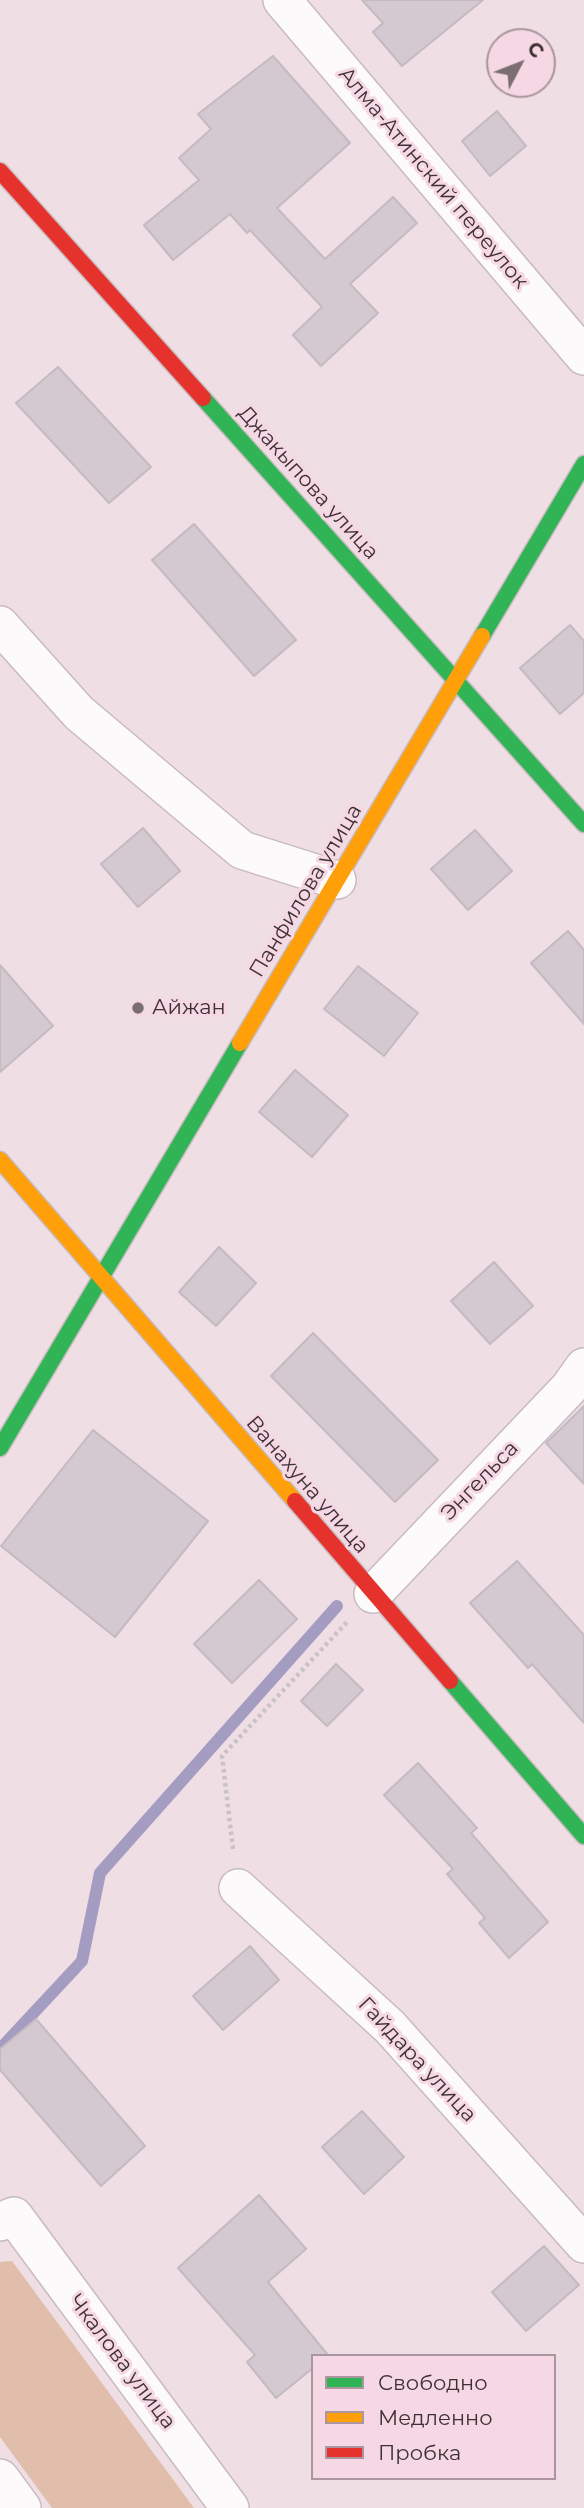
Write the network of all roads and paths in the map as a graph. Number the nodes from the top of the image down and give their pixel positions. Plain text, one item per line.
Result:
1 (282, 0) edge
2 (0, 171) edge
3 (584, 356) edge
4 (584, 464) edge
5 (0, 625) edge
6 (456, 680) junction
7 (584, 824) edge
8 (337, 880) junction
9 (0, 1160) edge
10 (102, 1277) junction
11 (584, 1367) edge
12 (0, 1448) edge
13 (373, 1594) junction
14 (584, 1836) edge
15 (238, 1888) joint
16 (7, 2219) edge
17 (584, 2244) edge
18 (0, 2478) edge
19 (22, 2508) edge
20 (230, 2508) edge

1 - 3 street, Алма-Атинский переулок
2 - 6 street, Джакыпова улица
4 - 6 street, Панфилова улица
5 - 8 street
6 - 7 street, Джакыпова улица
6 - 8 street, Панфилова улица
8 - 10 street, Панфилова улица
9 - 10 street, Ванахуна улица
10 - 12 street, Панфилова улица
10 - 13 street, Ванахуна улица
11 - 13 street, Энгельса
13 - 14 street, Ванахуна улица
13 - 15 path
15 - 17 street, Гайдара улица
16 - 20 street, Чкалова улица
18 - 19 street

